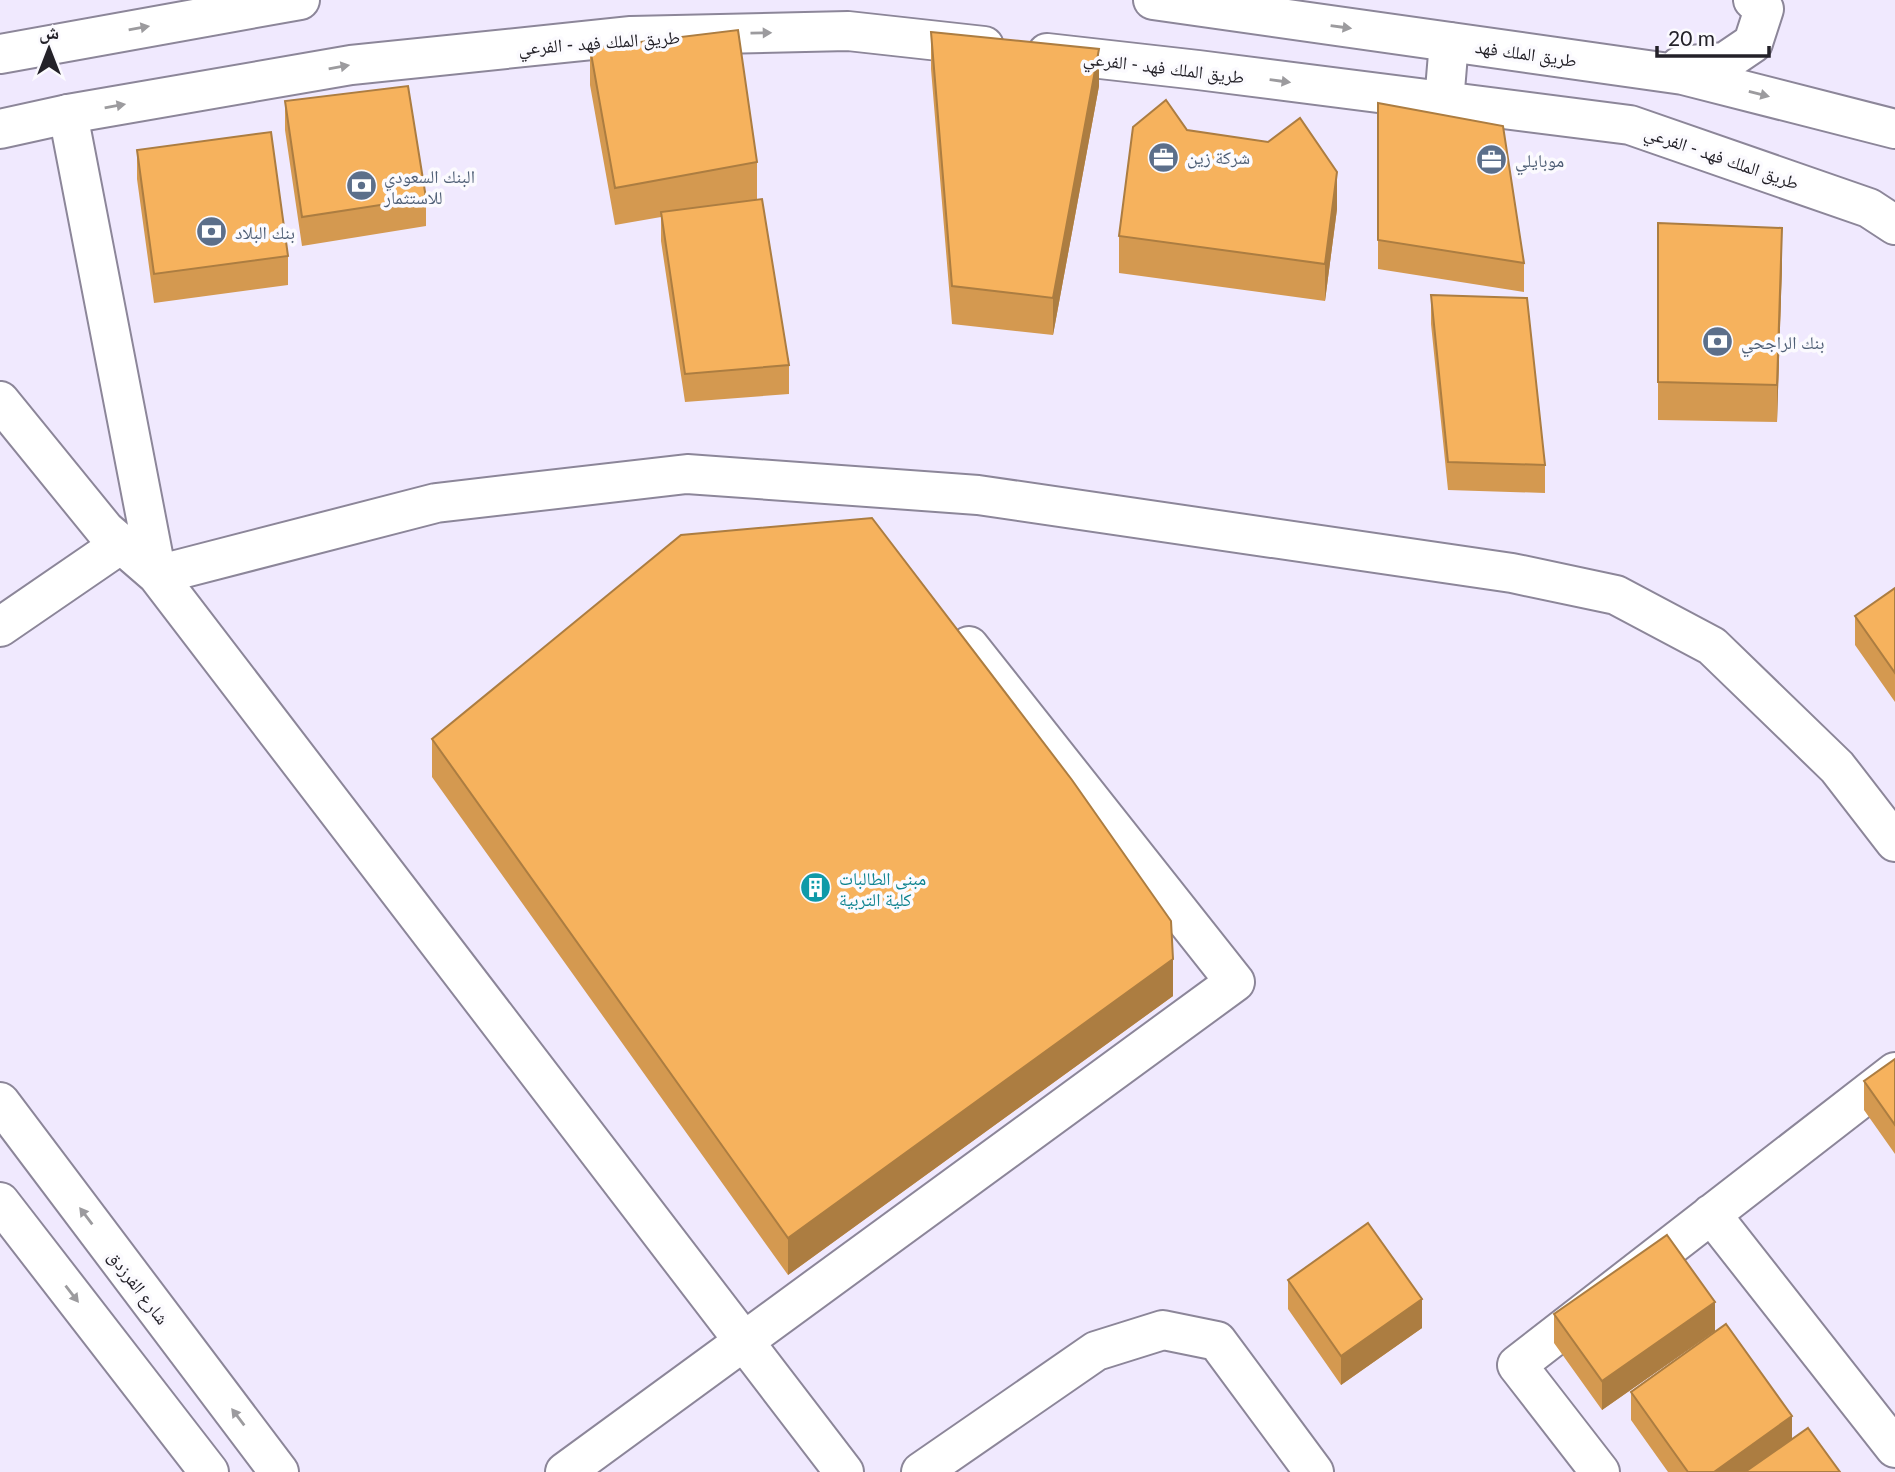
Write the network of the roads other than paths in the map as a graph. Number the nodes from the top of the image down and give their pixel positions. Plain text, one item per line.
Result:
1 (300, 0) edge
2 (1153, 0) edge
3 (1753, 0) edge
4 (1449, 42) junction
5 (0, 54) edge
6 (1636, 69) junction
7 (1444, 103) junction
8 (68, 114) junction
9 (0, 129) edge
10 (1895, 129) edge
11 (1895, 225) edge
12 (0, 401) edge
13 (842, 485) junction
14 (867, 517) edge
15 (121, 544) junction
16 (157, 575) junction
17 (944, 614) edge
18 (0, 627) edge
19 (1895, 842) edge
20 (1895, 1072) edge
21 (0, 1102) edge
22 (0, 1202) edge
23 (1711, 1214) junction
24 (743, 1342) junction
25 (1895, 1448) edge
26 (209, 1472) edge
27 (279, 1472) edge
28 (565, 1472) edge
29 (844, 1472) edge
30 (921, 1472) edge
31 (1314, 1472) edge
32 (1600, 1472) edge

5 -> 1 main road
2 -> 4 main road, طريق الملك فهد
3 - 6 main road
4 - 6 main road, طريق الملك فهد
4 - 7 main road
6 -> 10 main road, طريق الملك فهد
8 -> 7 main road, طريق الملك فهد - الفرعي
7 - 11 main road, طريق الملك فهد - الفرعي
8 - 9 main road, طريق الملك فهد - الفرعي
8 - 16 main road
12 - 15 main road
13 - 14 main road
13 - 16 main road
13 - 19 main road
15 - 16 main road
15 - 18 main road
16 - 24 main road
17 - 24 main road
20 - 23 main road
27 -> 21 main road, شارع الفرزدق
22 -> 26 main road
23 - 25 main road
23 - 32 main road
24 - 28 main road
24 - 29 main road
30 - 31 main road

